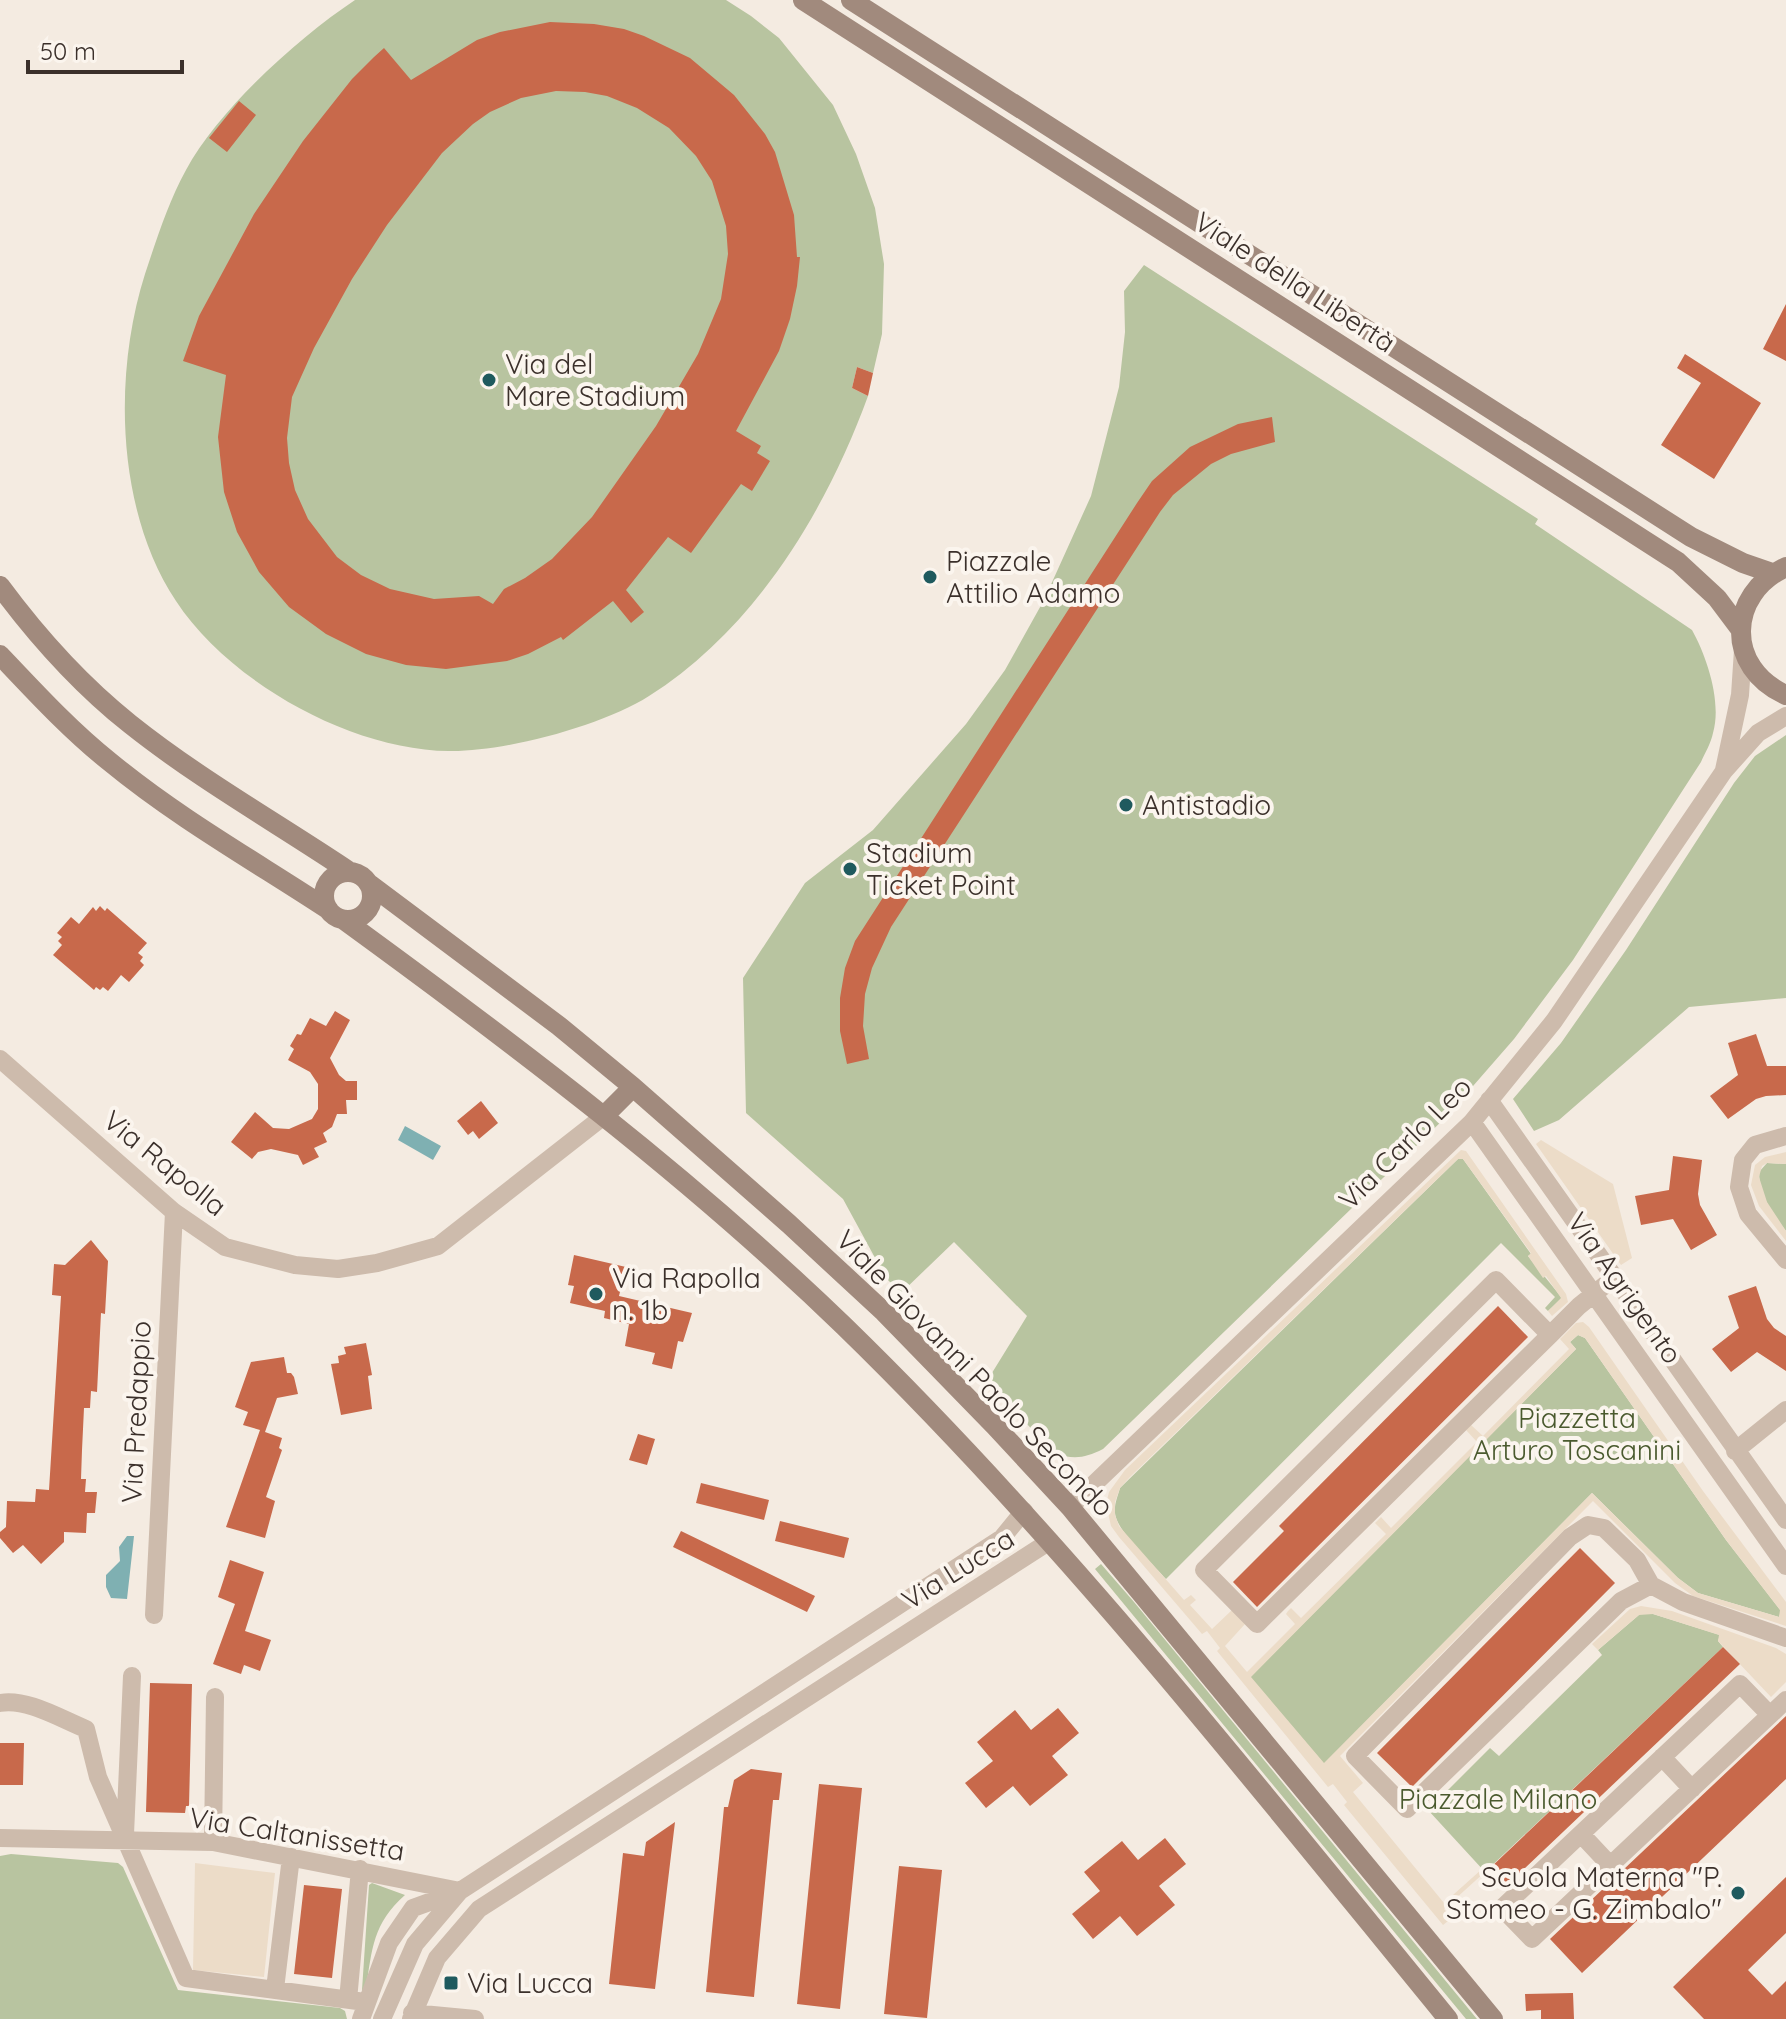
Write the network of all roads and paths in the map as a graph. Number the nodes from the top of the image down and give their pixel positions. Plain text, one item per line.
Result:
1 (803, 0) edge
2 (851, 0) edge
3 (1779, 570) edge
4 (0, 586) edge
5 (1742, 640) junction
6 (0, 655) edge
7 (1786, 695) edge
8 (1786, 716) edge
9 (1724, 771) junction
10 (350, 872) junction
11 (368, 883) junction
12 (336, 915) junction
13 (0, 1059) edge
14 (633, 1087) junction
15 (1489, 1100) junction
16 (604, 1116) junction
17 (1472, 1122) junction
18 (1786, 1136) edge
19 (174, 1212) junction
20 (1786, 1260) edge
21 (1615, 1277) junction
22 (1595, 1293) junction
23 (1550, 1335) junction
24 (1786, 1410) edge
25 (1735, 1451) junction
26 (1070, 1507) junction
27 (1024, 1511) junction
28 (1786, 1520) edge
29 (1050, 1541) junction
30 (1786, 1566) edge
31 (1651, 1585) junction
32 (154, 1615) dead end
33 (1786, 1638) edge
34 (132, 1676) dead end
35 (215, 1697) dead end
36 (1786, 1700) edge
37 (0, 1703) edge
38 (1770, 1715) junction
39 (1662, 1757) junction
40 (1692, 1789) junction
41 (1581, 1834) junction
42 (0, 1838) edge
43 (125, 1841) junction
44 (213, 1842) junction
45 (291, 1857) junction
46 (1610, 1865) junction
47 (360, 1869) junction
48 (460, 1891) junction
49 (479, 1909) junction
50 (275, 1989) junction
51 (358, 2007) edge
52 (412, 2016) edge
53 (382, 2019) edge
54 (475, 2019) edge
55 (1448, 2019) edge
56 (1493, 2019) edge

1 - 5 main road, Viale della Libertà
2 - 3 main road, Viale della Libertà
3 - 5 main road, Viale della Libertà
4 - 10 main road, Viale Giovanni Paolo Secondo
5 - 7 main road, Viale della Libertà
5 - 9 street, Via Carlo Leo
6 - 12 main road
8 - 9 street, Via Carlo Leo
9 - 15 street, Via Carlo Leo
10 - 11 main road, Viale Giovanni Paolo Secondo
10 - 12 main road
11 - 12 main road
11 - 14 main road, Viale Giovanni Paolo Secondo
12 - 16 main road
13 - 19 street, Via Rapolla
14 - 16 main road
14 - 26 main road, Viale Giovanni Paolo Secondo
15 - 17 street, Via Carlo Leo
15 - 21 street, Via Agrigento
16 - 19 street, Via Rapolla
16 - 27 main road
17 - 22 street, Via Agrigento
17 - 26 street, Via Carlo Leo
18 - 20 street
19 - 32 street, Via Predappio
21 - 22 street
21 - 25 street, Via Agrigento
22 - 23 street
22 - 30 street, Via Agrigento
23 - 23 street
24 - 25 street
25 - 28 street, Via Agrigento
26 - 56 main road, Viale Giovanni Paolo Secondo
27 - 29 main road
27 - 48 street, Via Lucca
29 - 49 street, Via Lucca
29 - 55 main road
31 - 31 street
31 - 33 street
34 - 43 street
35 - 44 street
36 - 38 street
37 - 43 street
38 - 39 street
38 - 40 street
39 - 40 street
39 - 41 street
40 - 46 street
41 - 46 street
41 - 46 street
42 - 43 street, Via Caltanissetta
43 - 44 street, Via Caltanissetta
43 - 50 street
44 - 45 street, Via Caltanissetta
45 - 47 street, Via Caltanissetta
45 - 50 street
47 - 48 street, Via Caltanissetta
47 - 51 street
48 - 49 street
48 - 51 street, Via Lucca
48 - 53 street, Via Lucca
49 - 52 street, Via Lucca
50 - 51 street
52 - 54 street

